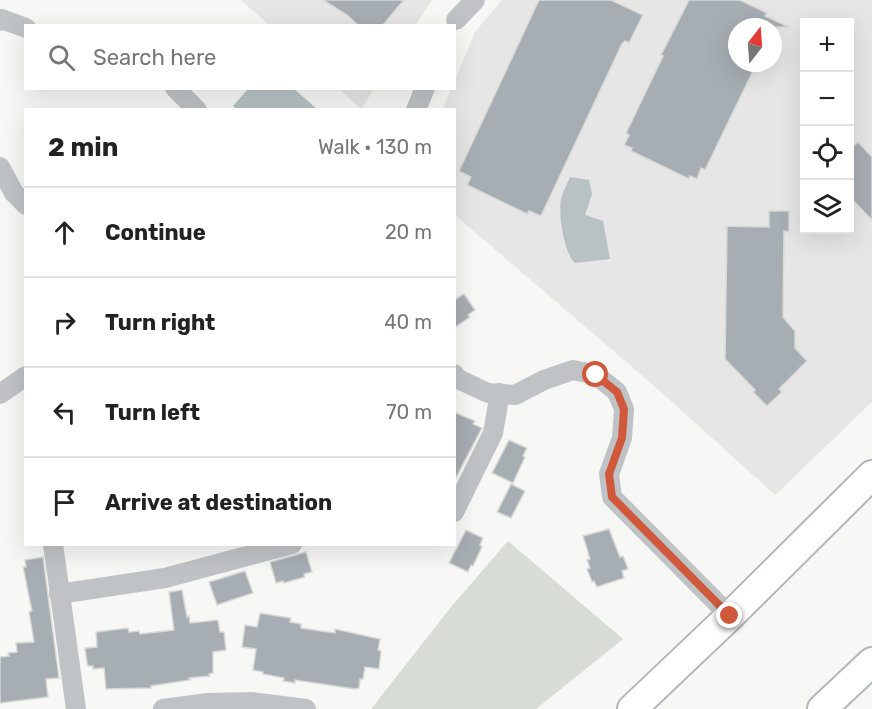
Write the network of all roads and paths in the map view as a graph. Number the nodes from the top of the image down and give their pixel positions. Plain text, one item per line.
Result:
1 (459, 0) edge
2 (475, 0) edge
3 (0, 21) edge
4 (454, 23) edge
5 (24, 27) edge
6 (177, 90) edge
7 (424, 90) edge
8 (195, 108) edge
9 (417, 108) edge
10 (0, 167) edge
11 (24, 203) edge
12 (456, 376) edge
13 (24, 377) edge
14 (500, 393) junction
15 (0, 394) edge
16 (872, 475) edge
17 (456, 508) edge
18 (52, 546) edge
19 (285, 546) edge
20 (59, 594) junction
21 (730, 616) junction
22 (872, 662) edge
23 (76, 709) edge
24 (163, 709) edge
25 (306, 709) edge
26 (632, 709) edge
27 (822, 709) edge

1 - 4 street
2 - 4 street
3 - 5 street
6 - 8 street
7 - 9 street
10 - 11 street
12 - 14 street
13 - 15 street
14 - 17 street
14 - 21 street
16 - 21 highway
18 - 20 street
19 - 20 street
20 - 23 street
21 - 26 highway
22 - 27 highway
24 - 25 street

